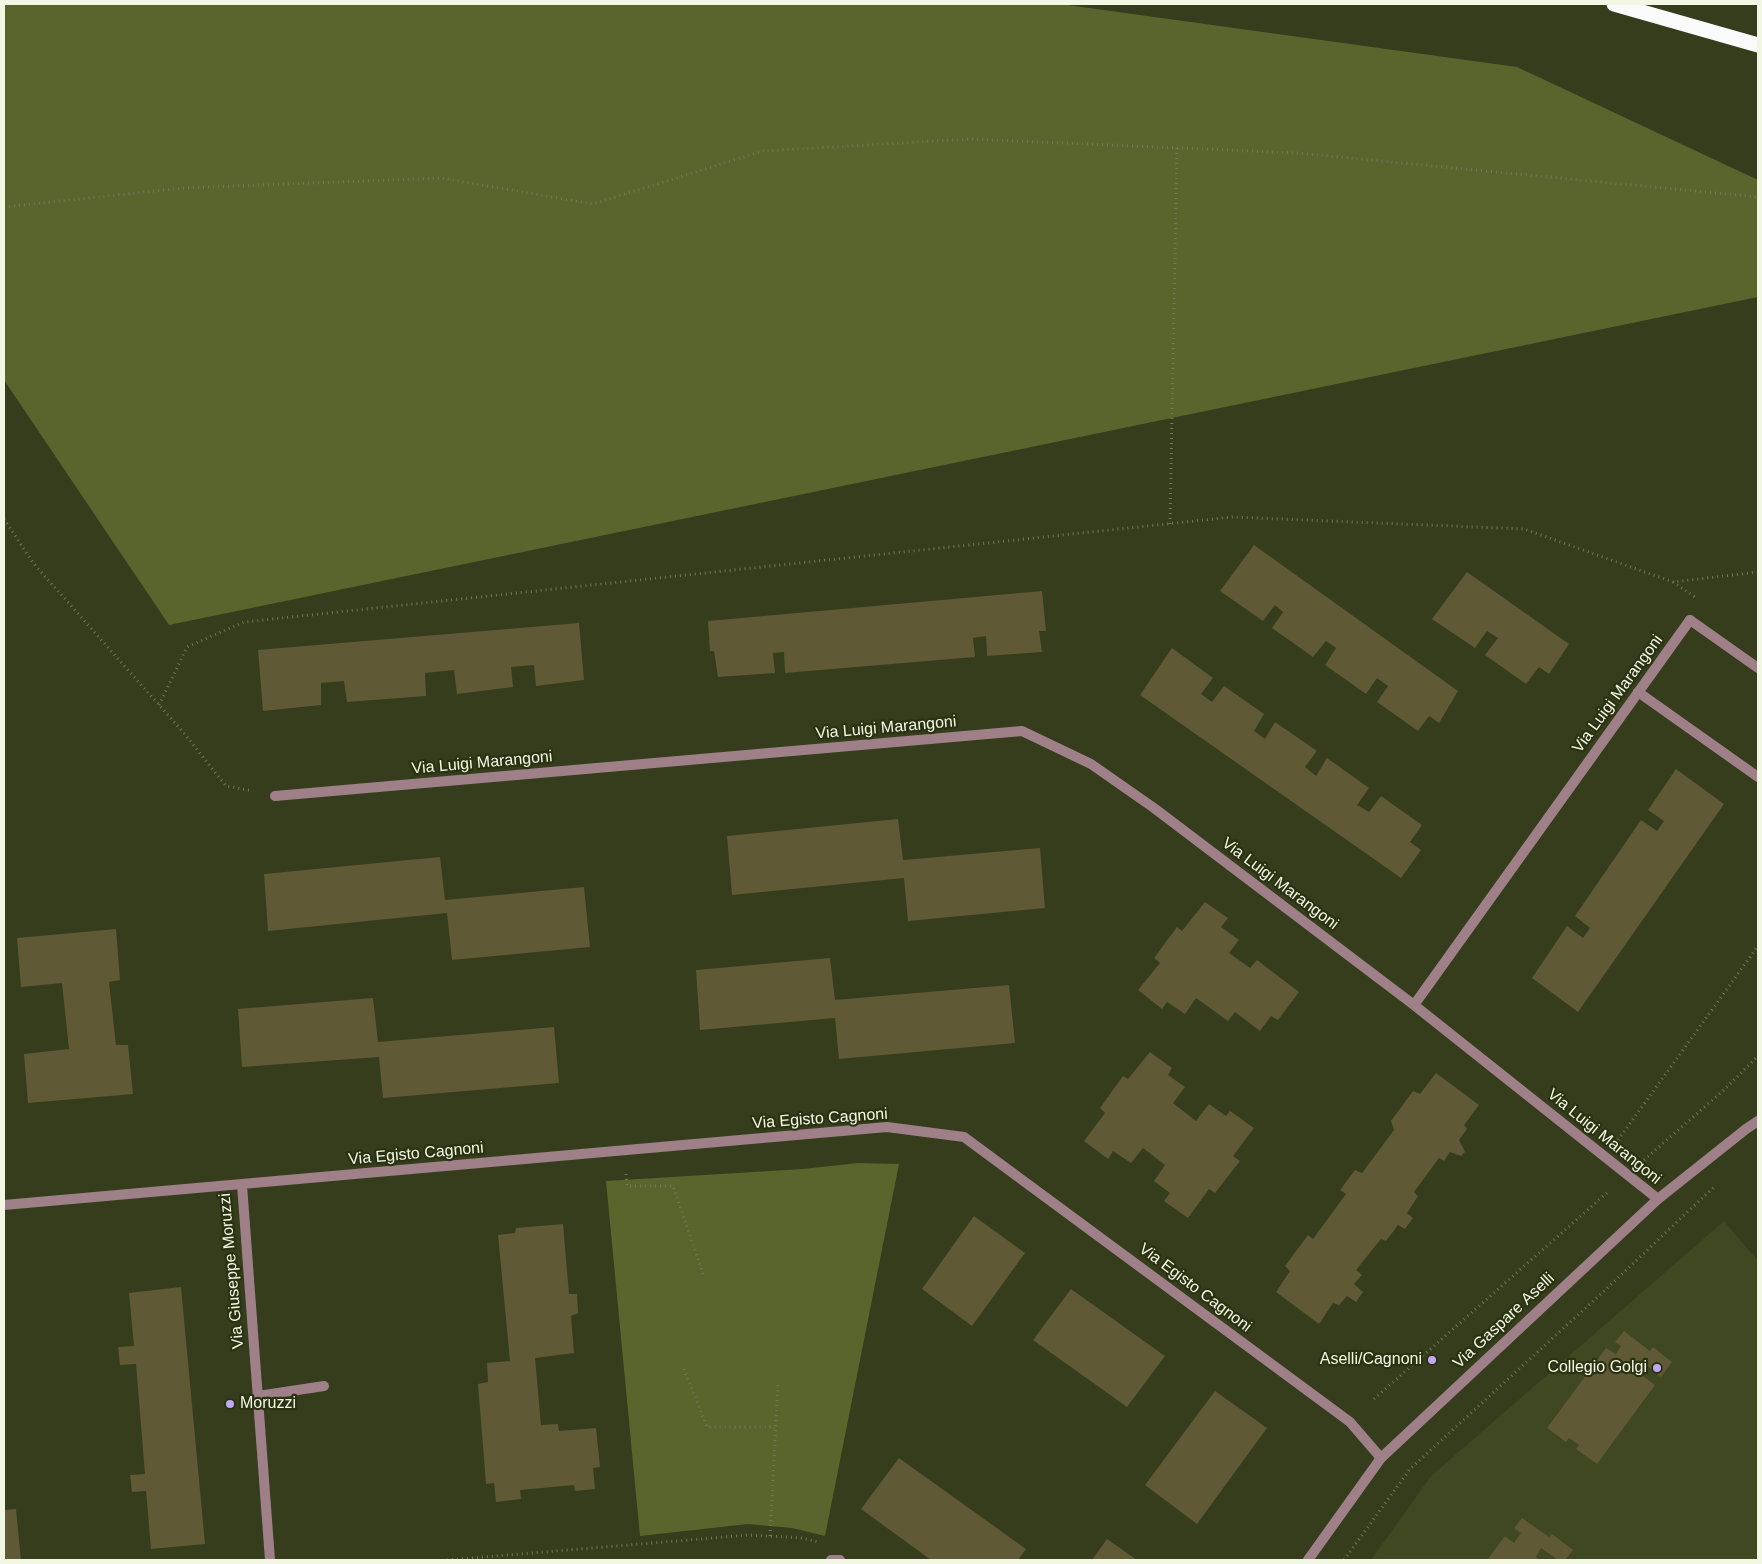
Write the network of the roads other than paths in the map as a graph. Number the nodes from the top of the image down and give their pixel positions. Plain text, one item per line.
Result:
1 (1614, 4) edge
2 (1758, 45) edge
3 (1758, 668) edge
4 (1638, 692) junction
5 (1758, 776) edge
6 (275, 796) road end
7 (1414, 1005) junction
8 (1758, 1116) edge
9 (1758, 1121) edge
10 (1746, 1128) junction
11 (242, 1185) junction
12 (1658, 1199) junction
13 (4, 1205) edge
14 (324, 1386) dead end
15 (258, 1396) junction
16 (1381, 1458) junction
17 (270, 1560) edge
18 (831, 1560) edge
19 (840, 1560) edge
20 (1308, 1560) edge

1 - 2 highway
3 - 4 street, Via Luigi Marangoni
4 - 5 street
4 - 7 street, Via Luigi Marangoni
6 - 7 street, Via Luigi Marangoni
7 - 12 street, Via Luigi Marangoni
8 - 10 street, Via Gaspare Aselli
9 - 10 street, Via Gaspare Aselli
10 - 12 street, Via Gaspare Aselli
11 - 13 street, Via Giuseppe Moruzzi
11 - 15 street, Via Giuseppe Moruzzi
11 - 16 street, Via Egisto Cagnoni
12 - 16 street, Via Gaspare Aselli
14 - 15 street
15 - 17 street, Via Giuseppe Moruzzi
16 - 20 street, Via Gaspare Aselli
18 - 19 street

